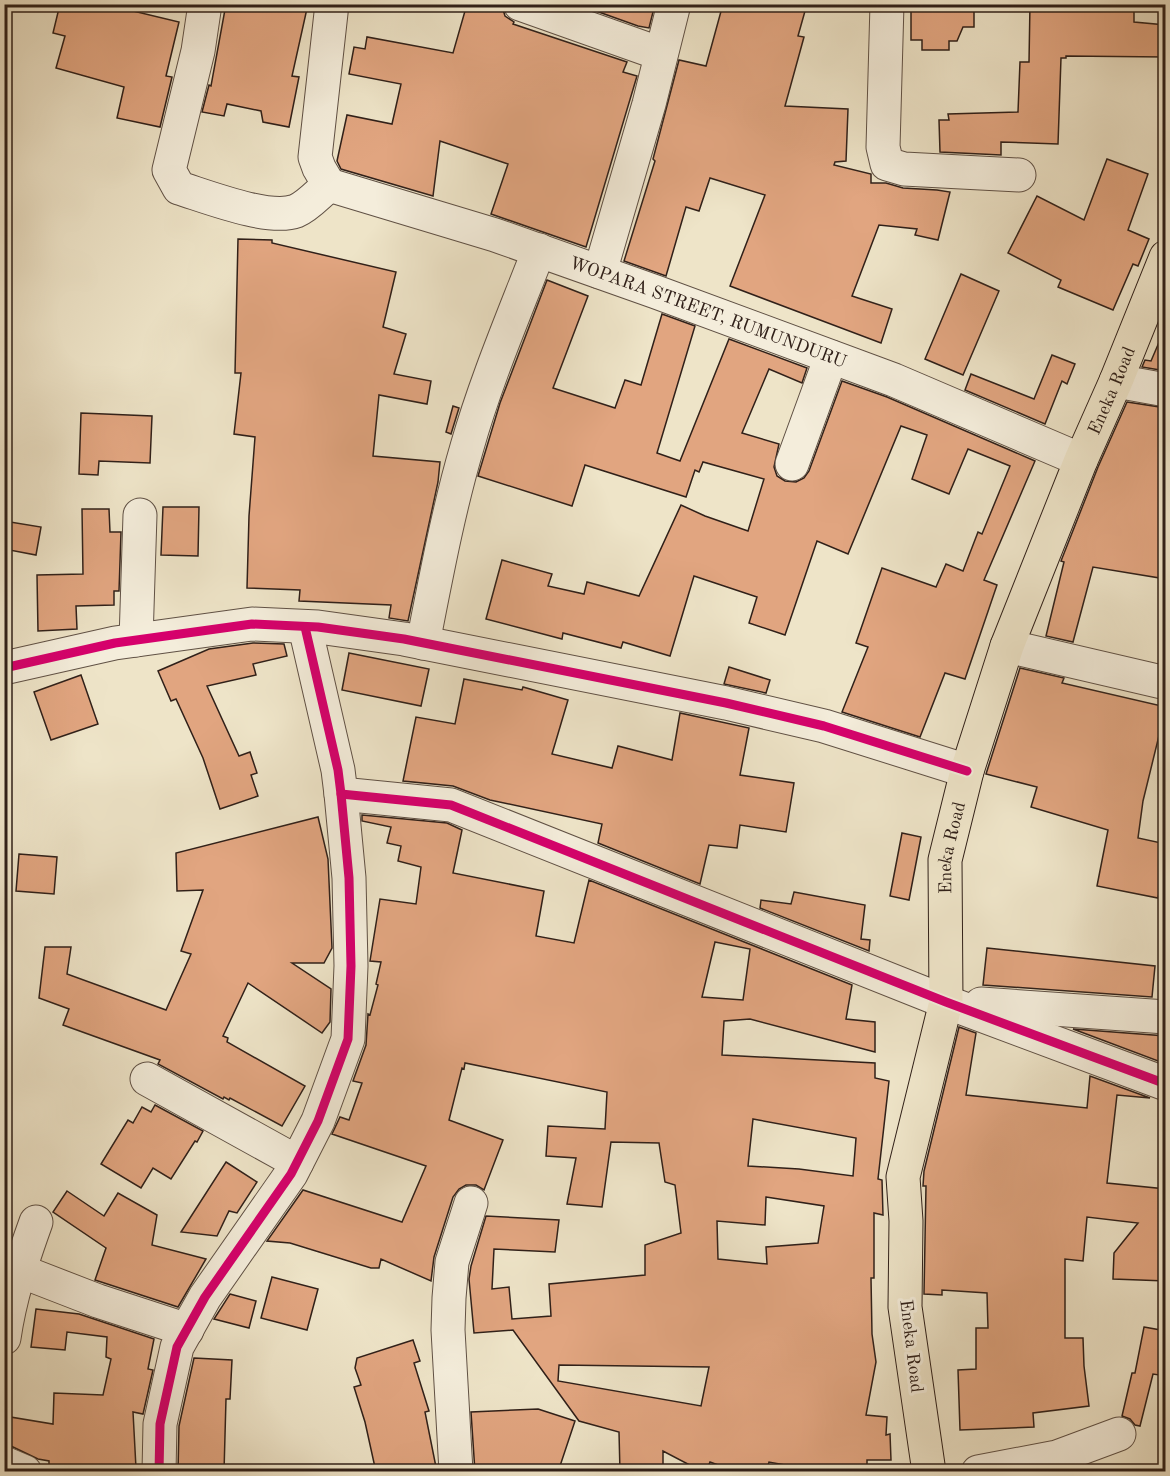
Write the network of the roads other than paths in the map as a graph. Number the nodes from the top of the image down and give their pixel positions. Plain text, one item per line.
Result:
1 (205, 4) edge
2 (332, 4) edge
3 (520, 4) edge
4 (674, 4) edge
5 (887, 4) edge
6 (661, 54) junction
7 (1019, 175) dead end
8 (329, 184) junction
9 (538, 250) junction
10 (1166, 257) edge
11 (600, 272) junction
12 (1158, 291) edge
13 (831, 357) junction
14 (1116, 381) junction
15 (1166, 390) edge
16 (1081, 460) junction
17 (792, 464) dead end
18 (140, 515) dead end
19 (305, 627) junction
20 (136, 640) junction
21 (423, 643) junction
22 (1007, 646) junction
23 (4, 668) edge
24 (1166, 683) edge
25 (967, 771) junction
26 (341, 794) junction
27 (1166, 1000) edge
28 (946, 1002) junction
29 (1166, 1017) edge
30 (147, 1079) dead end
31 (1166, 1084) edge
32 (297, 1162) junction
33 (471, 1203) dead end
34 (36, 1222) dead end
35 (18, 1270) junction
36 (187, 1330) junction
37 (4, 1338) edge
38 (1119, 1434) dead end
39 (4, 1463) edge
40 (25, 1472) edge
41 (159, 1472) edge
42 (456, 1472) edge
43 (929, 1472) edge
44 (978, 1472) edge

1 - 8 street
2 - 8 street
3 - 6 street
4 - 6 street
5 - 7 street
6 - 11 street
8 - 9 street, WOPARA STREET, RUMUNDURU
9 - 11 street, WOPARA STREET, RUMUNDURU
9 - 21 street
10 - 12 main road, Eneka Road
11 - 13 street, WOPARA STREET, RUMUNDURU
12 - 14 main road, Eneka Road
13 - 16 street, WOPARA STREET, RUMUNDURU
13 - 17 street
14 - 15 street
14 - 16 main road, Eneka Road
16 - 22 main road, Eneka Road
18 - 20 street
19 - 20 street
19 - 21 street
19 - 26 street
20 - 23 street
21 - 25 street
22 - 24 street
22 - 25 main road, Eneka Road
25 - 28 main road, Eneka Road
26 - 28 street
26 - 32 street
27 - 28 street
28 - 29 street
28 - 31 street
28 - 43 main road, Eneka Road
30 - 32 street
32 - 36 street
33 - 42 street
34 - 35 street
35 - 36 street
35 - 37 street
36 - 41 street
38 - 44 street
39 - 40 street

